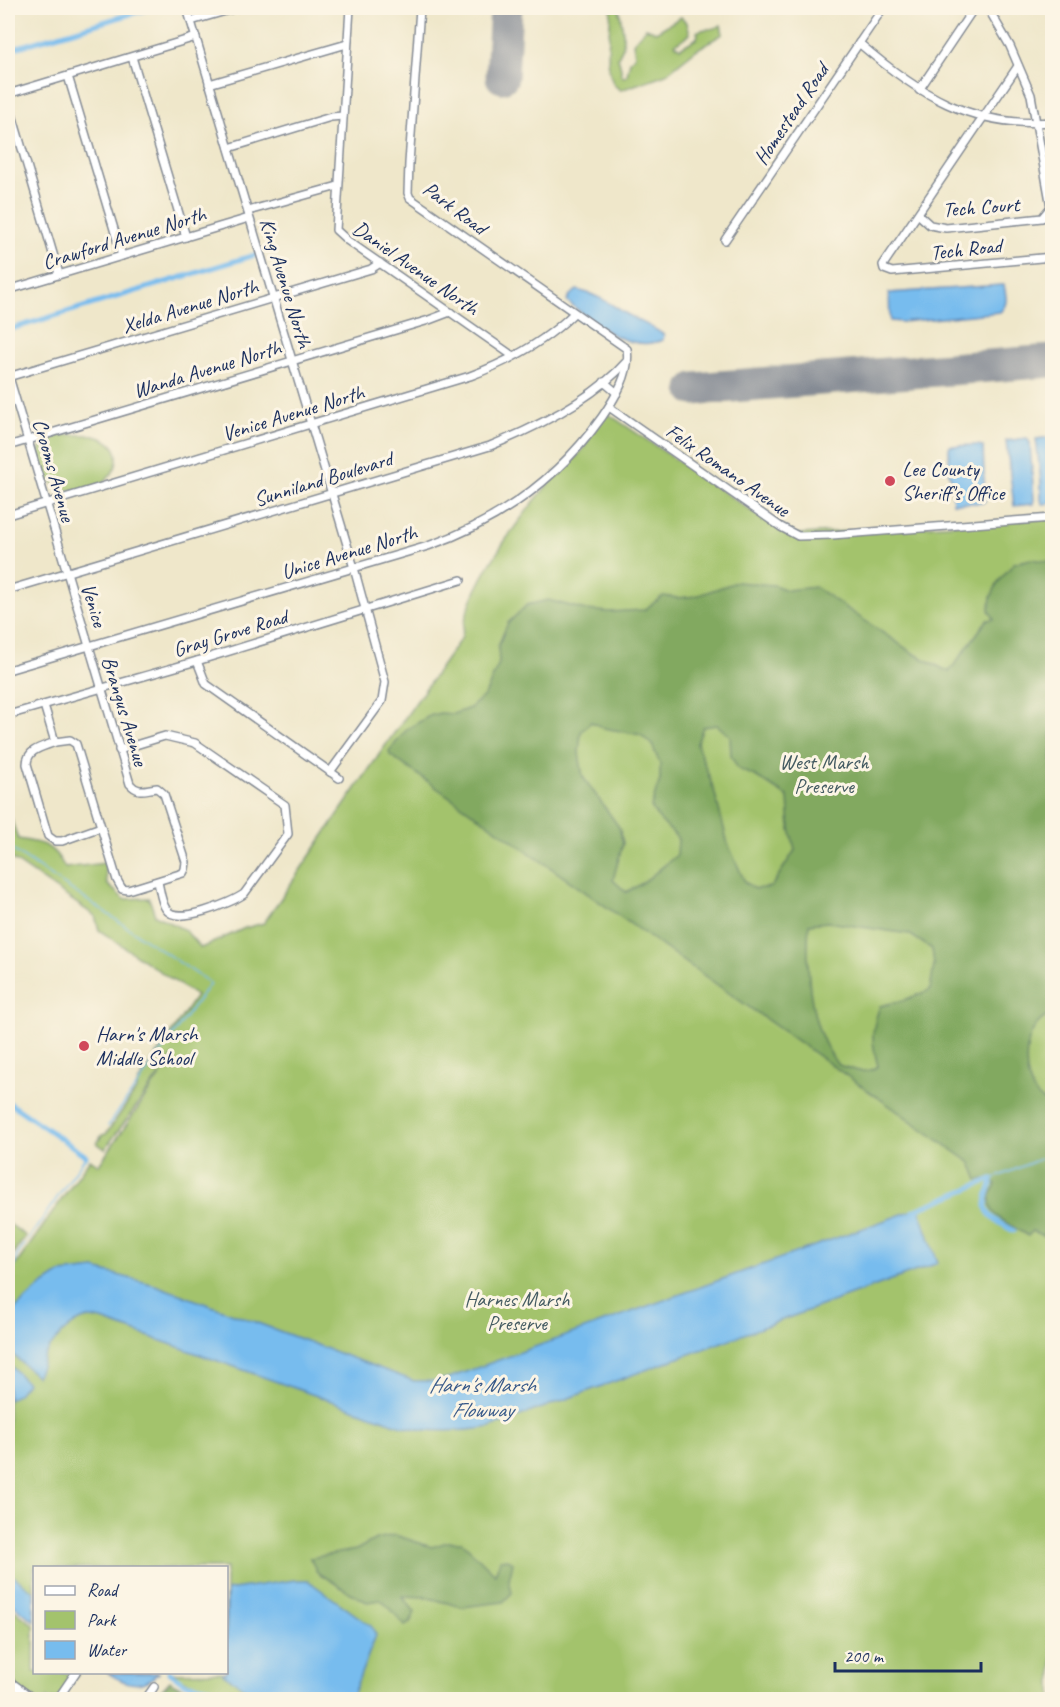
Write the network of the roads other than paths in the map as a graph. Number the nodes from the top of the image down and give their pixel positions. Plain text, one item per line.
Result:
1 (187, 8) edge
2 (236, 8) edge
3 (350, 8) edge
4 (420, 8) edge
5 (883, 8) edge
6 (974, 8) edge
7 (988, 8) edge
8 (191, 21) junction
9 (196, 37) junction
10 (859, 43) junction
11 (347, 44) junction
12 (132, 57) junction
13 (1018, 66) junction
14 (69, 76) junction
15 (209, 84) junction
16 (919, 90) junction
17 (8, 94) edge
18 (8, 101) edge
19 (342, 116) junction
20 (985, 117) junction
21 (1053, 122) edge
22 (1036, 123) junction
23 (229, 148) junction
24 (338, 186) junction
25 (248, 214) junction
26 (919, 215) junction
27 (186, 237) junction
28 (726, 240) dead end
29 (122, 256) junction
30 (1053, 257) edge
31 (380, 263) junction
32 (59, 274) junction
33 (8, 290) edge
34 (273, 298) junction
35 (450, 312) junction
36 (574, 313) junction
37 (513, 356) junction
38 (628, 360) junction
39 (292, 361) junction
40 (8, 377) edge
41 (604, 382) junction
42 (617, 393) junction
43 (609, 407) junction
44 (311, 424) junction
45 (28, 440) junction
46 (8, 446) edge
47 (331, 494) junction
48 (46, 503) junction
49 (8, 515) edge
50 (1053, 518) edge
51 (354, 568) junction
52 (66, 573) junction
53 (461, 580) dead end
54 (8, 590) edge
55 (366, 609) junction
56 (89, 647) junction
57 (197, 661) junction
58 (8, 670) edge
59 (100, 689) junction
60 (44, 705) junction
61 (8, 715) edge
62 (55, 742) junction
63 (119, 750) junction
64 (330, 772) junction
65 (339, 778) dead end
66 (101, 827) junction
67 (158, 882) junction
68 (75, 1674) edge
69 (8, 1680) edge
70 (154, 1687) dead end
71 (35, 1700) edge
72 (57, 1700) edge
73 (145, 1700) edge

1 - 8 street, King Avenue North
2 - 8 street
3 - 11 street, Daniel Avenue North
4 - 36 street, Park Road
5 - 10 street, Homestead Road
6 - 16 street
7 - 13 street
8 - 9 street, King Avenue North
9 - 12 street
9 - 15 street, King Avenue North
10 - 16 street
10 - 28 street, Homestead Road
11 - 15 street
11 - 19 street, Daniel Avenue North
12 - 14 street
12 - 27 street
13 - 20 street
13 - 22 street
14 - 17 street
14 - 29 street
15 - 23 street, King Avenue North
16 - 20 street
18 - 32 street
19 - 23 street
19 - 24 street, Daniel Avenue North
20 - 22 street
20 - 26 street
21 - 22 street
22 - 26 street, Tech Court
23 - 25 street, King Avenue North
24 - 25 street, Crawford Avenue North
24 - 31 street, Daniel Avenue North
25 - 27 street, Crawford Avenue North
25 - 34 street, King Avenue North
26 - 30 street, Tech Road
27 - 29 street, Crawford Avenue North
29 - 32 street, Crawford Avenue North
31 - 34 street, Xelda Avenue North
31 - 35 street, Daniel Avenue North
32 - 33 street, Crawford Avenue North
34 - 39 street, King Avenue North
34 - 40 street, Xelda Avenue North
35 - 37 street, Daniel Avenue North
35 - 39 street, Wanda Avenue North
36 - 37 street, Venice Avenue North
36 - 38 street, Park Road
37 - 44 street, Venice Avenue North
38 - 41 street, Sunniland Boulevard
38 - 42 street, Unice Avenue North
39 - 44 street, King Avenue North
39 - 45 street, Wanda Avenue North
40 - 45 street, Crooms Avenue
41 - 42 street
41 - 47 street, Sunniland Boulevard
42 - 43 street, Unice Avenue North
43 - 50 street, Felix Romano Avenue
43 - 51 street, Unice Avenue North
44 - 47 street, King Avenue North
44 - 48 street, Venice Avenue North
45 - 46 street, Wanda Avenue North
45 - 48 street, Crooms Avenue
47 - 51 street, King Avenue North
47 - 52 street, Sunniland Boulevard
48 - 49 street, Venice Avenue North
48 - 52 street, Crooms Avenue
51 - 55 street, King Avenue North
51 - 56 street, Unice Avenue North
52 - 54 street, Sunniland Boulevard
52 - 56 street, Venice
53 - 55 street, Gray Grove Road
55 - 57 street, Gray Grove Road
55 - 64 street, King Avenue North
56 - 58 street, Unice Avenue North
56 - 59 street, Brangus Avenue
57 - 59 street, Gray Grove Road
57 - 64 street
59 - 60 street, Gray Grove Road
59 - 63 street, Brangus Avenue
60 - 61 street, Gray Grove Road
60 - 62 street
62 - 66 street, Brangus Avenue
62 - 66 street
63 - 67 street, Brangus Avenue
63 - 67 street
64 - 65 street
66 - 67 street, Brangus Avenue
68 - 72 street
69 - 71 street
70 - 73 street

